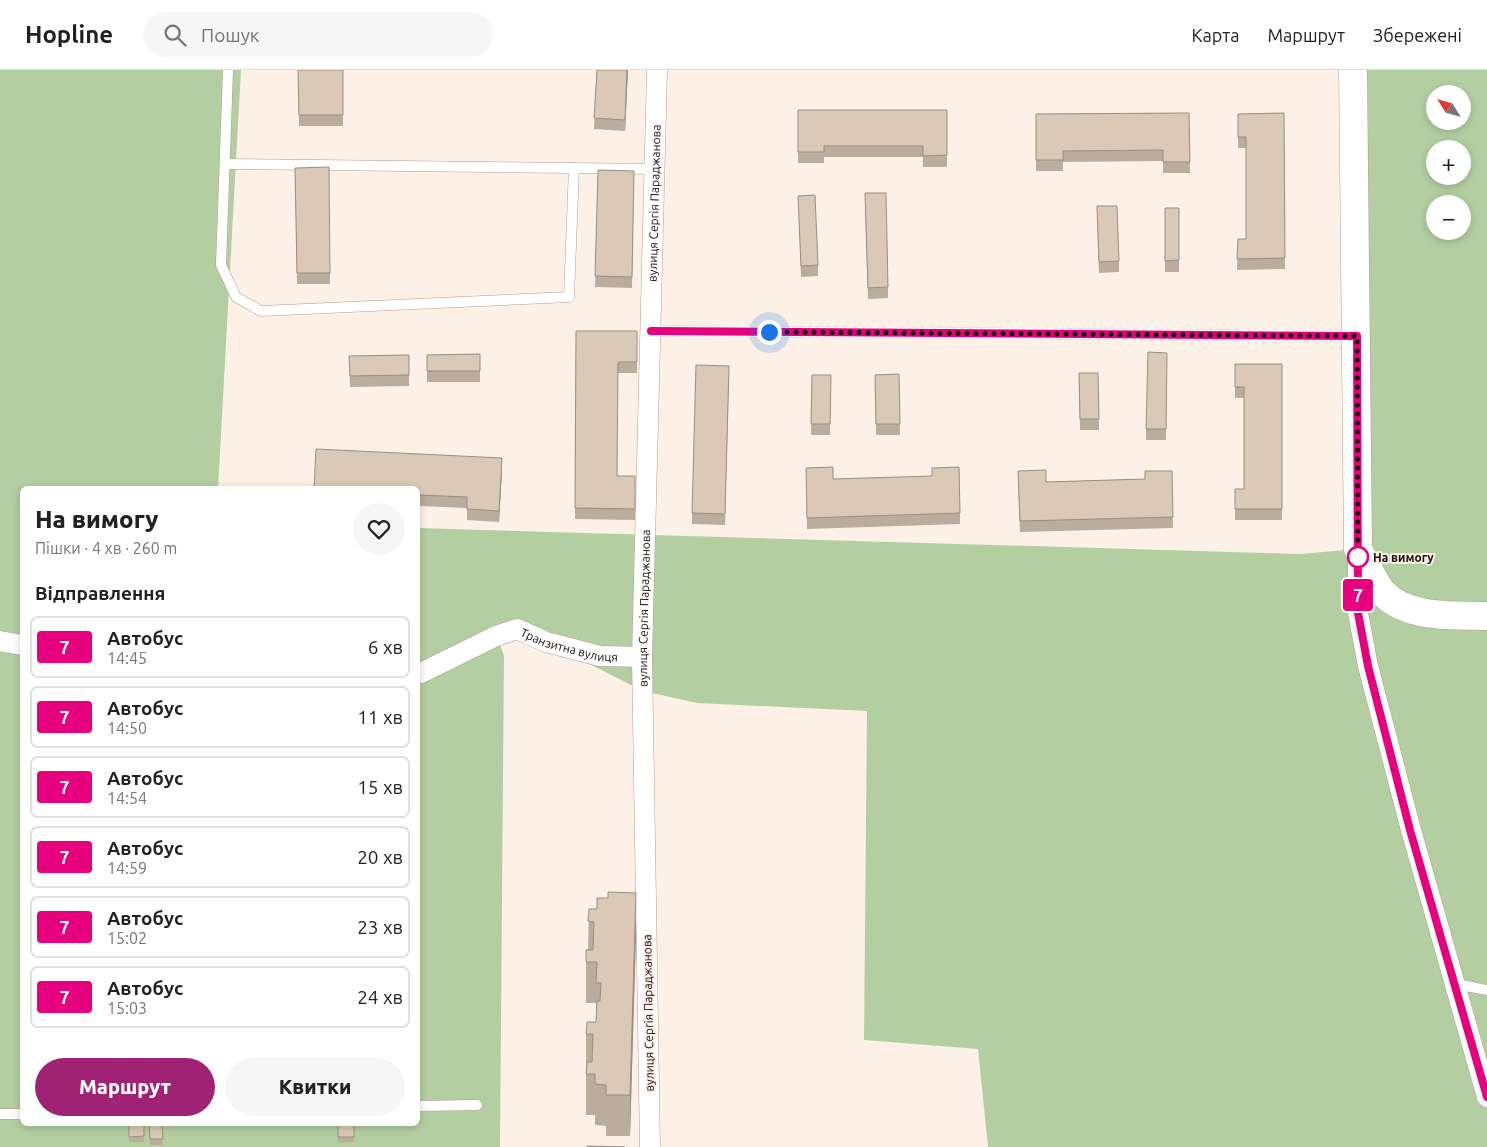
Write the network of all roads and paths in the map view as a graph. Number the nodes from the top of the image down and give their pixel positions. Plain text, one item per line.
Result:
1 (228, 70) edge
2 (657, 70) edge
3 (1353, 70) edge
4 (224, 164) junction
5 (574, 168) junction
6 (655, 169) junction
7 (651, 331) junction
8 (1357, 336) junction
9 (1358, 549) junction
10 (1487, 616) edge
11 (0, 641) edge
12 (20, 645) edge
13 (642, 657) junction
14 (420, 673) edge
15 (1456, 984) junction
16 (1487, 990) edge
17 (1487, 1097) edge
18 (477, 1105) dead end
19 (420, 1106) edge
20 (0, 1114) edge
21 (20, 1114) edge
22 (650, 1147) edge

1 - 4 lane
2 - 6 street, вулиця Сергія Параджанова
3 - 8 street
4 - 5 lane
4 - 5 lane
5 - 6 lane
6 - 7 street, вулиця Сергія Параджанова
7 - 8 lane
7 - 13 street, вулиця Сергія Параджанова
8 - 9 street
9 - 10 street
9 - 15 street
11 - 12 street
13 - 14 street, Транзитна вулиця
13 - 22 street, вулиця Сергія Параджанова
15 - 16 lane
15 - 17 street
18 - 19 lane
20 - 21 lane

